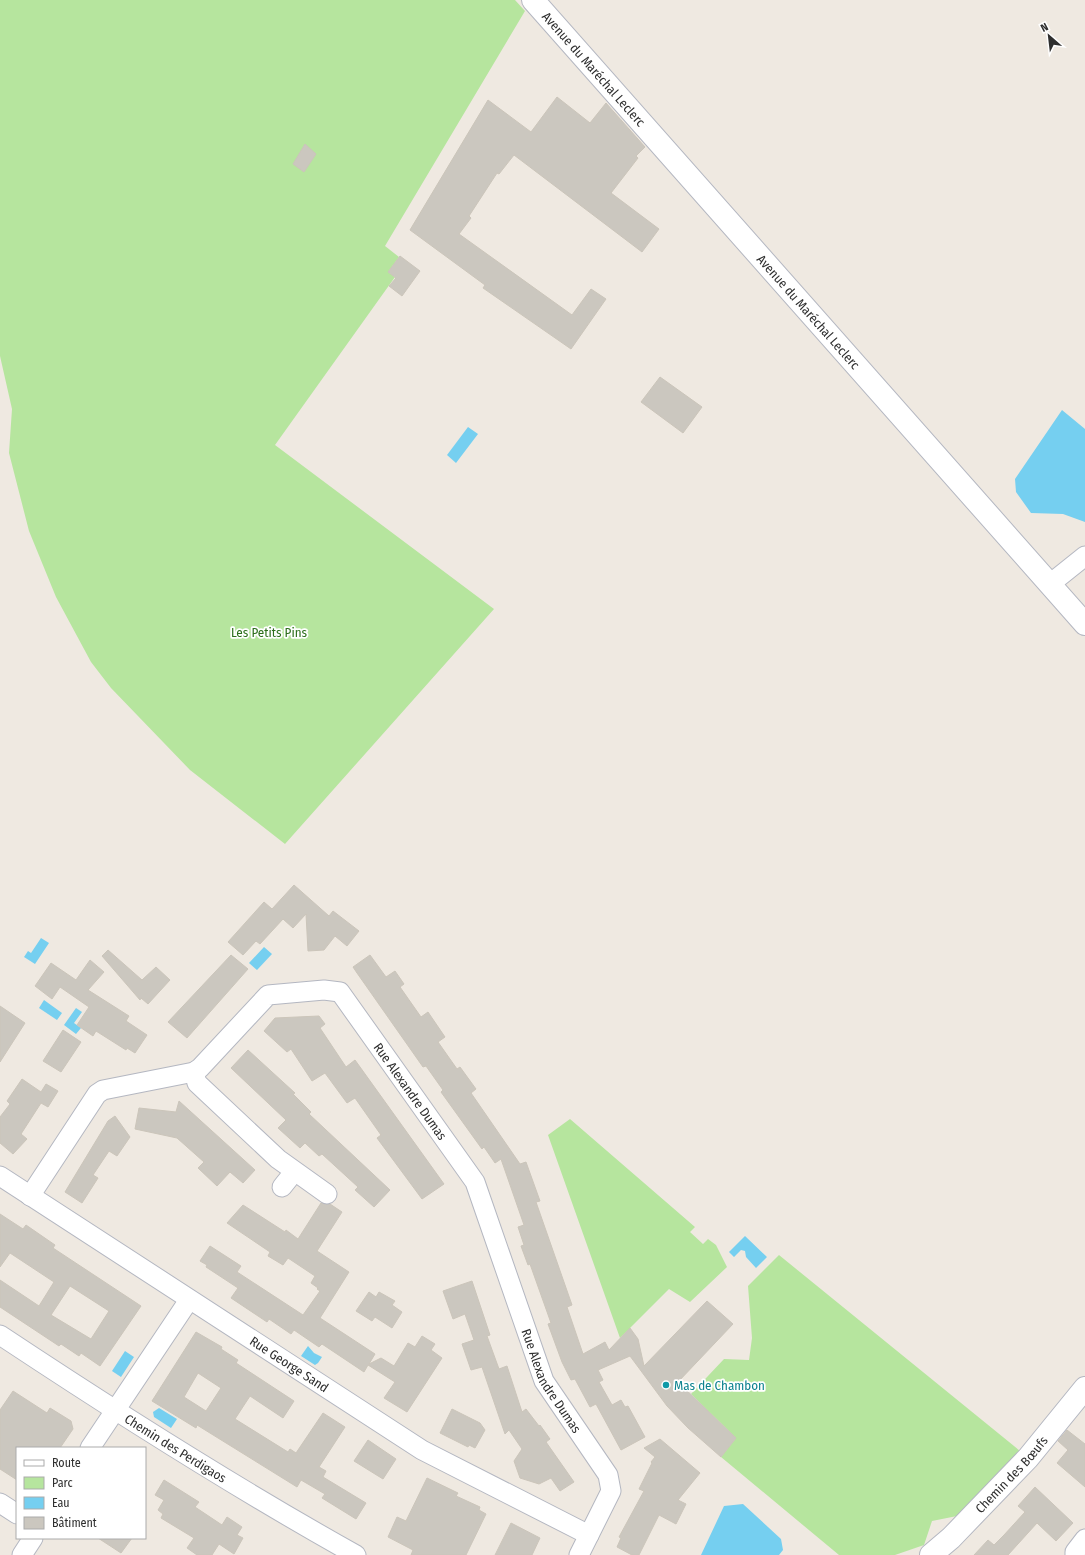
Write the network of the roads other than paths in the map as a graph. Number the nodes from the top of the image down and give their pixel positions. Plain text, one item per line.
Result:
1 (533, 0) edge
2 (1085, 556) edge
3 (1050, 584) junction
4 (1085, 624) edge
5 (194, 1072) junction
6 (294, 1172) junction
7 (0, 1176) edge
8 (282, 1187) dead end
9 (327, 1194) dead end
10 (30, 1196) junction
11 (189, 1300) junction
12 (0, 1335) edge
13 (1085, 1388) edge
14 (114, 1411) junction
15 (91, 1447) edge
16 (0, 1503) edge
17 (16, 1513) edge
18 (589, 1536) junction
19 (32, 1539) edge
20 (1085, 1539) edge
21 (22, 1555) edge
22 (356, 1555) edge
23 (579, 1555) edge
24 (932, 1555) edge
25 (1075, 1555) edge

1 - 3 main road, Avenue du Maréchal Leclerc
2 - 3 street
3 - 4 main road, Avenue du Maréchal Leclerc
5 - 6 street
5 - 10 street
5 - 18 street, Rue Alexandre Dumas
6 - 8 street
6 - 9 street
7 - 10 street, Rue George Sand
10 - 11 street, Rue George Sand
11 - 14 street
11 - 18 street, Rue George Sand
12 - 14 street, Chemin des Perdigaos
13 - 24 main road, Chemin des Bœufs
14 - 15 street
14 - 22 street, Chemin des Perdigaos
16 - 17 street
18 - 23 street, Rue Alexandre Dumas
19 - 21 street
20 - 25 street

